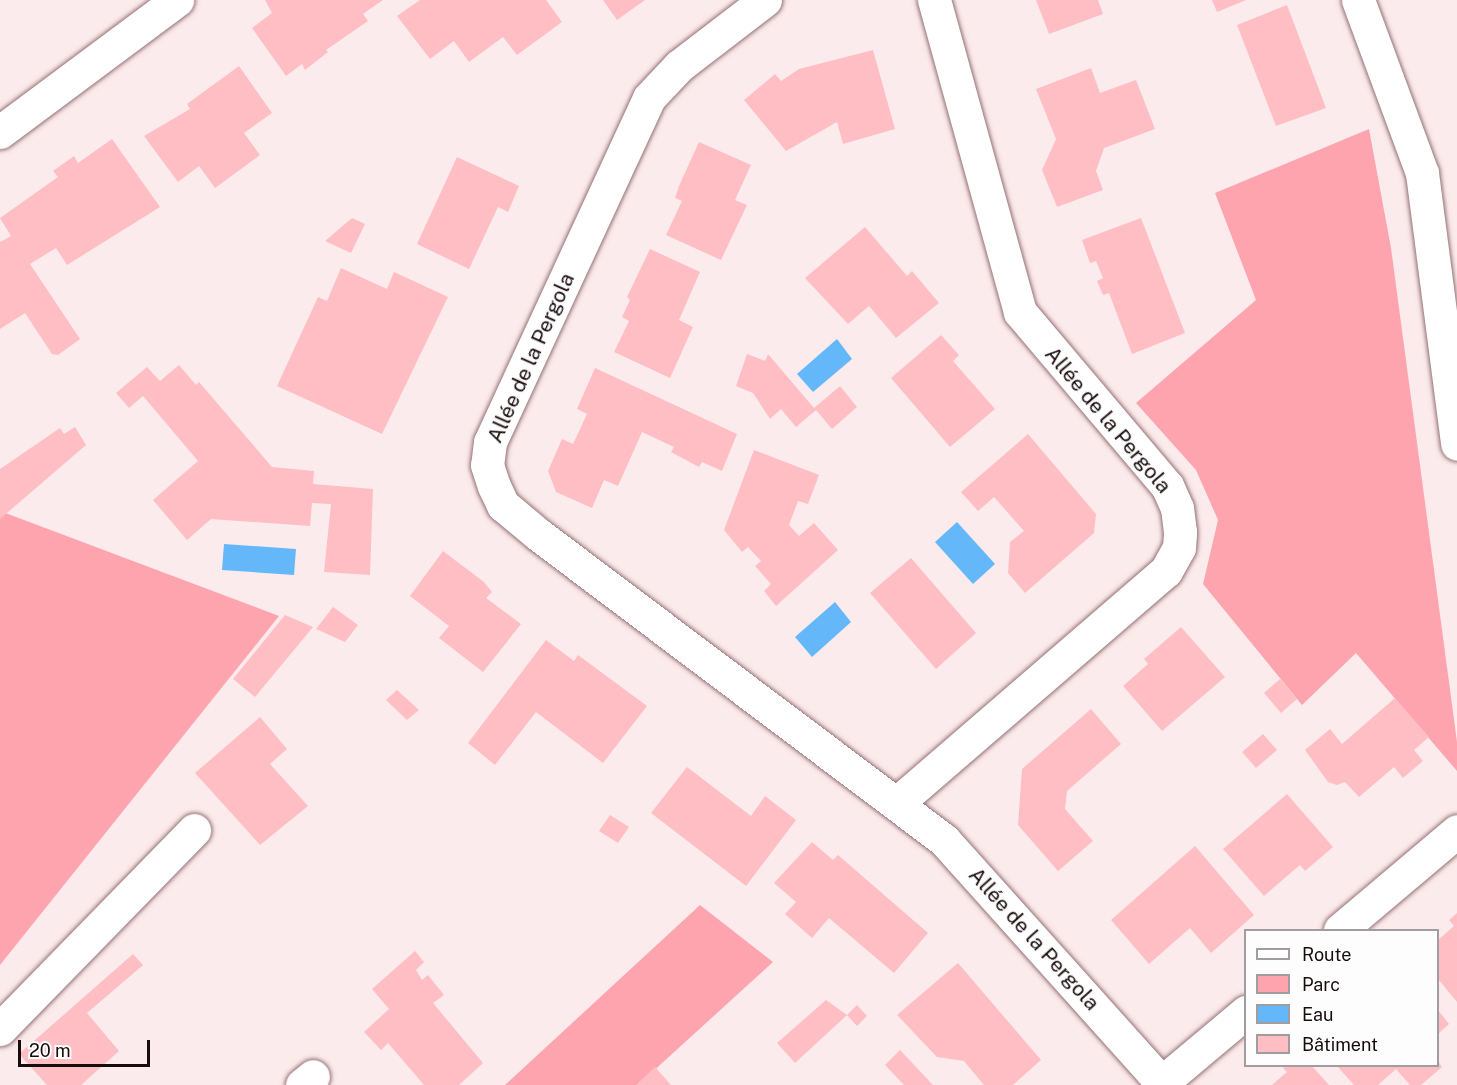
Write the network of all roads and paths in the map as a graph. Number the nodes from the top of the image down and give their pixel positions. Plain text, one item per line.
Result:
1 (177, 0) edge
2 (765, 0) edge
3 (934, 0) edge
4 (1358, 0) edge
5 (0, 132) edge
6 (1457, 444) edge
7 (897, 803) junction
8 (194, 830) dead end
9 (1457, 831) edge
10 (1342, 929) edge
11 (1244, 1013) edge
12 (0, 1029) edge
13 (1161, 1084) edge

1 - 5 street
2 - 7 street, Allée de la Pergola
3 - 7 street, Allée de la Pergola
4 - 6 street
7 - 13 street, Allée de la Pergola
8 - 12 street
9 - 10 street
11 - 13 street

